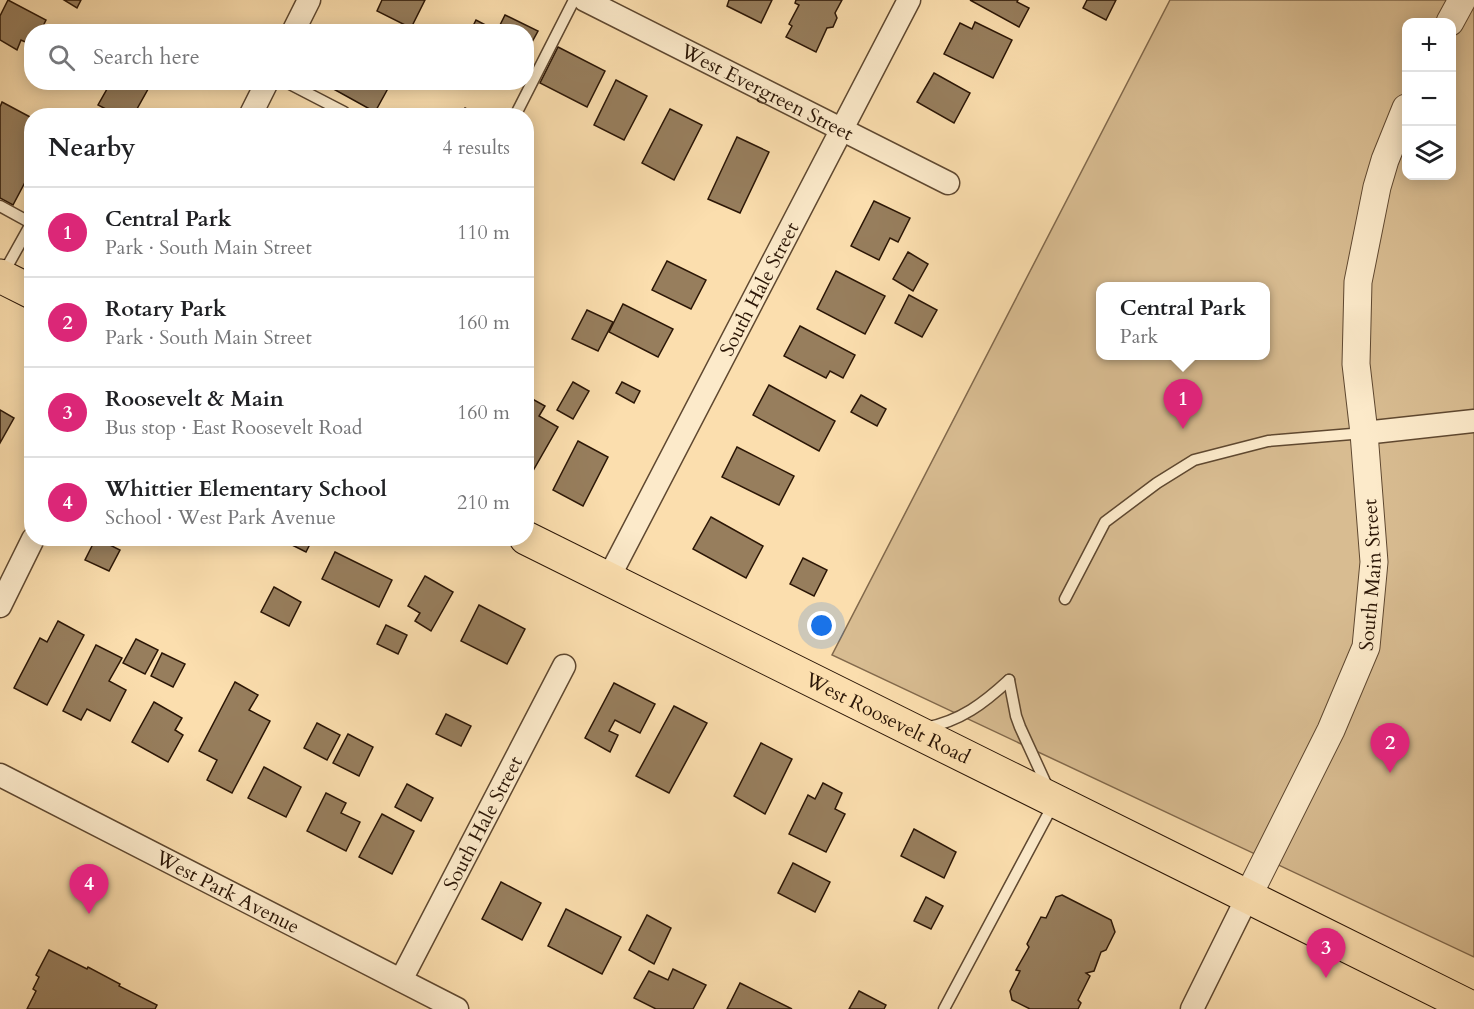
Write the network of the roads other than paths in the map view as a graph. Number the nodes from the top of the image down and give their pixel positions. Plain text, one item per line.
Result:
1 (309, 0) edge
2 (574, 0) edge
3 (585, 0) edge
4 (909, 0) edge
5 (1462, 0) edge
6 (1452, 18) edge
7 (297, 24) edge
8 (534, 79) edge
9 (263, 90) edge
10 (301, 90) edge
11 (528, 90) edge
12 (254, 108) edge
13 (336, 108) edge
14 (519, 108) edge
15 (1402, 119) edge
16 (842, 129) junction
17 (948, 183) dead end
18 (0, 206) edge
19 (24, 218) edge
20 (24, 235) edge
21 (1, 277) edge
22 (24, 288) edge
23 (1474, 422) edge
24 (1365, 433) junction
25 (534, 542) edge
26 (30, 546) edge
27 (608, 579) junction
28 (1065, 599) dead end
29 (0, 606) edge
30 (564, 666) dead end
31 (914, 731) junction
32 (0, 775) edge
33 (1055, 801) junction
34 (1248, 896) junction
35 (401, 980) junction
36 (457, 1009) edge
37 (944, 1009) edge
38 (1192, 1009) edge
39 (1474, 1009) edge

1 - 7 street
2 - 8 lane
3 - 16 street, West Evergreen Street
4 - 16 street, South Hale Street
5 - 6 street
9 - 12 street
10 - 13 lane
11 - 14 lane
15 - 24 street, South Main Street
16 - 17 street, West Evergreen Street
16 - 27 street, South Hale Street
18 - 19 lane
20 - 21 lane
21 - 22 main road
23 - 24 street
24 - 28 lane
24 - 34 street, South Main Street
25 - 27 main road, West Roosevelt Road
26 - 29 street
27 - 31 main road, West Roosevelt Road
30 - 35 street, South Hale Street
31 - 33 main road, West Roosevelt Road
31 - 33 lane
32 - 35 street, West Park Avenue
33 - 34 main road, West Roosevelt Road
33 - 37 lane
34 - 38 street, South Main Street
34 - 39 main road, West Roosevelt Road
35 - 36 street, West Park Avenue

